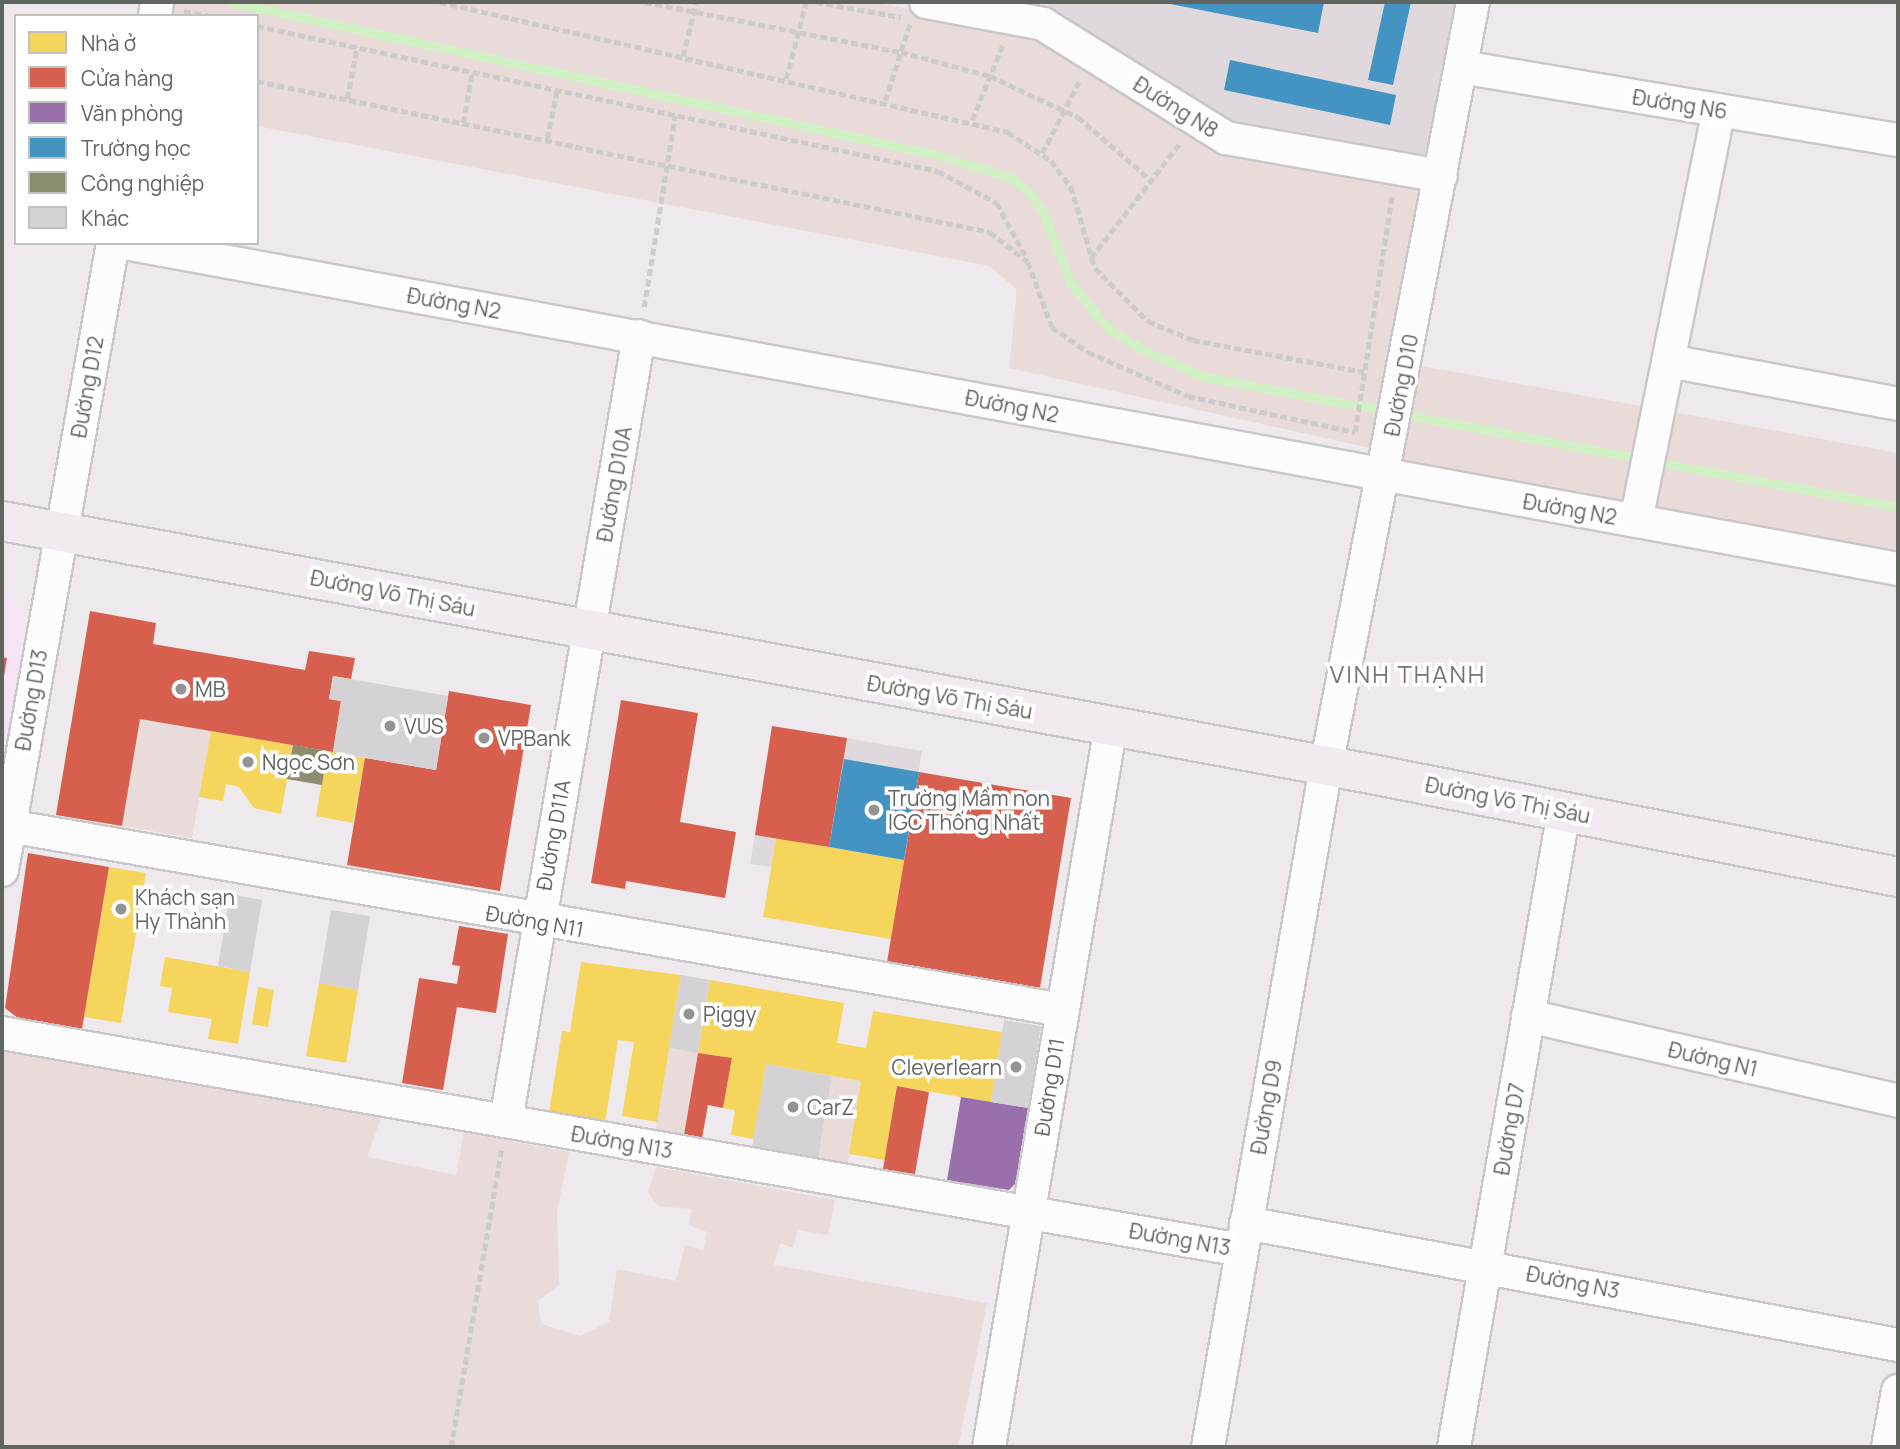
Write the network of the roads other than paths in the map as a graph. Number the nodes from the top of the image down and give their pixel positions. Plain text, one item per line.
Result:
1 (1473, 2) edge
2 (918, 10) edge
3 (1019, 19) edge
4 (1461, 67) junction
5 (1719, 110) junction
6 (1898, 140) edge
7 (1441, 176) junction
8 (113, 245) edge
9 (136, 245) edge
10 (639, 336) junction
11 (1669, 361) junction
12 (1898, 404) edge
13 (1384, 475) junction
14 (2, 520) edge
15 (1636, 521) junction
16 (60, 530) junction
17 (1898, 569) edge
18 (587, 631) junction
19 (1111, 726) junction
20 (1326, 767) junction
21 (1563, 811) junction
22 (9, 826) junction
23 (2, 870) edge
24 (1898, 877) edge
25 (539, 922) junction
26 (1062, 1010) junction
27 (1528, 1016) junction
28 (2, 1033) edge
29 (1898, 1101) edge
30 (506, 1121) junction
31 (1029, 1213) junction
32 (1244, 1237) junction
33 (1485, 1265) junction
34 (1898, 1345) edge
35 (1898, 1391) edge
36 (989, 1447) edge
37 (1208, 1447) edge
38 (1454, 1447) edge
39 (1888, 1447) edge

1 - 4 street, Đường D10
2 - 3 street, Đường N8
3 - 7 street, Đường N8
4 - 5 street, Đường N6
4 - 7 street, Đường D10
5 - 6 street, Đường N6
5 - 11 street
7 - 13 street, Đường D10
8 - 16 street, Đường D12
9 - 10 street, Đường N2
10 - 13 street, Đường N2
10 - 18 street, Đường D10A
11 - 12 street
11 - 15 street
13 - 15 street, Đường N2
13 - 20 street, Đường D10
14 - 16 main road, Đường Võ Thị Sáu
15 - 17 street, Đường N2
16 - 18 main road, Đường Võ Thị Sáu
16 - 22 street, Đường D13
18 - 19 main road, Đường Võ Thị Sáu
18 - 25 street, Đường D11A
19 - 20 main road, Đường Võ Thị Sáu
19 - 26 street, Đường D11
20 - 21 main road, Đường Võ Thị Sáu
20 - 32 street, Đường D9
21 - 24 main road, Đường Võ Thị Sáu
21 - 27 street, Đường D7
22 - 23 street, Đường D13
22 - 25 street, Đường N11
25 - 26 street, Đường N11
25 - 30 street, Đường D11A
26 - 31 street, Đường D11
27 - 29 street, Đường N1
27 - 33 street, Đường D7
28 - 30 street, Đường N13
30 - 31 street, Đường N13
31 - 32 street, Đường N13
31 - 36 street, Đường D11
32 - 33 street, Đường N3
32 - 37 street, Đường D9
33 - 34 street, Đường N3
33 - 38 street, Đường D7
35 - 39 street

